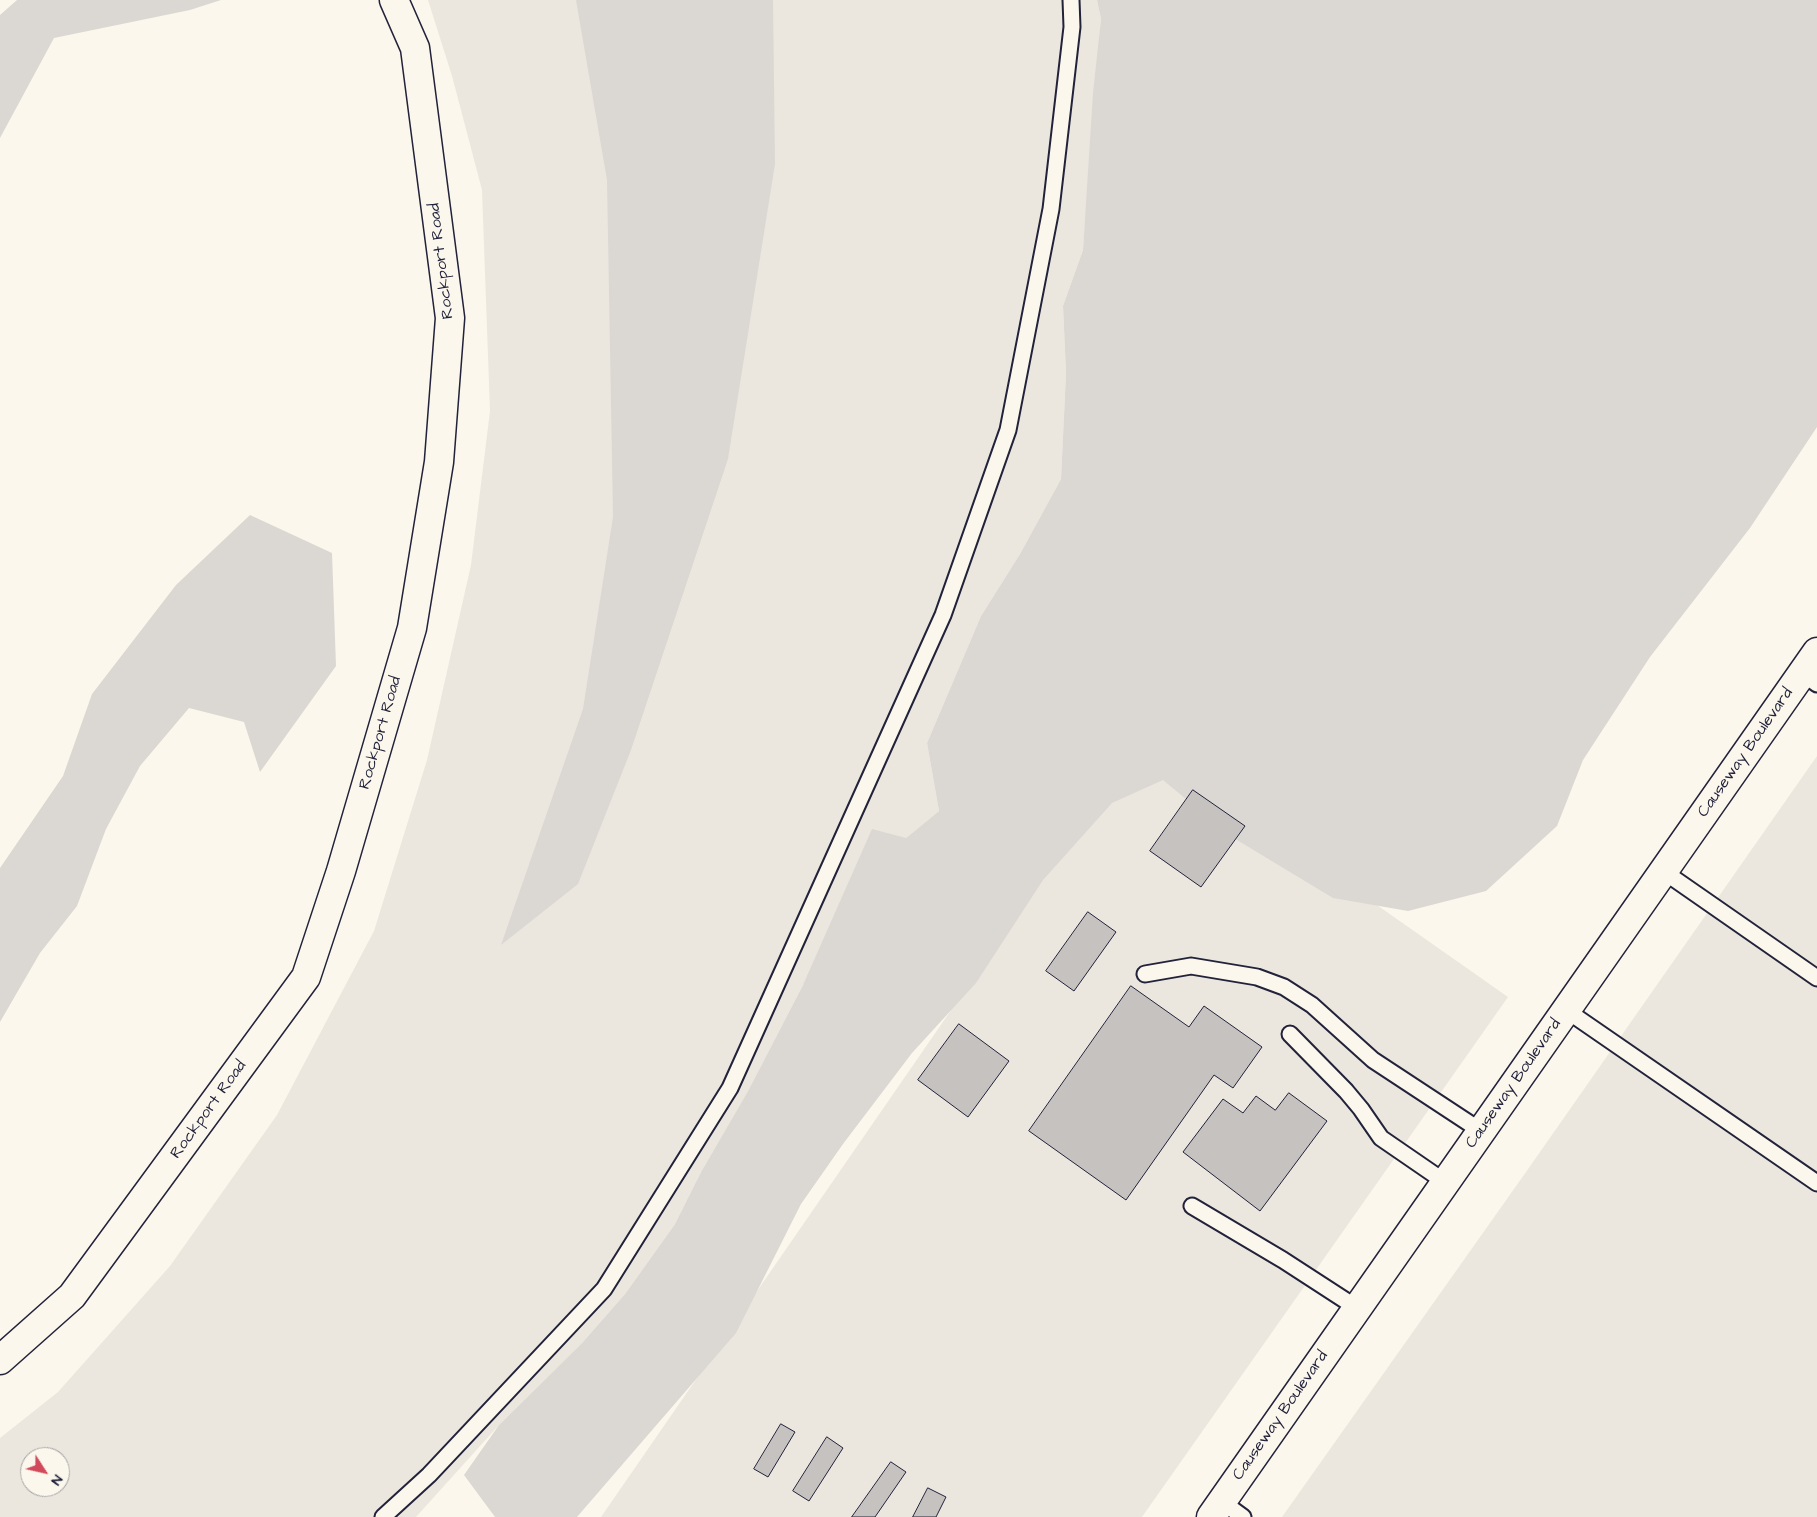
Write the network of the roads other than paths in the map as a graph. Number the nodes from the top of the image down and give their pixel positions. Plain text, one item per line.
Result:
1 (394, 0) edge
2 (1071, 0) edge
3 (1812, 670) edge
4 (1664, 871) junction
5 (1145, 974) dead end
6 (1817, 978) edge
7 (1566, 1010) junction
8 (1290, 1034) dead end
9 (1481, 1131) junction
10 (1445, 1182) junction
11 (1817, 1182) edge
12 (1192, 1206) dead end
13 (1357, 1308) junction
14 (0, 1360) edge
15 (1225, 1512) edge
16 (383, 1517) edge

1 - 14 street, Rockport Road
2 - 16 lane
3 - 4 street, Causeway Boulevard
4 - 6 lane
4 - 7 street, Causeway Boulevard
5 - 9 lane
7 - 9 street, Causeway Boulevard
7 - 11 lane
8 - 10 lane
9 - 10 street, Causeway Boulevard
10 - 13 street, Causeway Boulevard
12 - 13 lane
13 - 15 street, Causeway Boulevard

